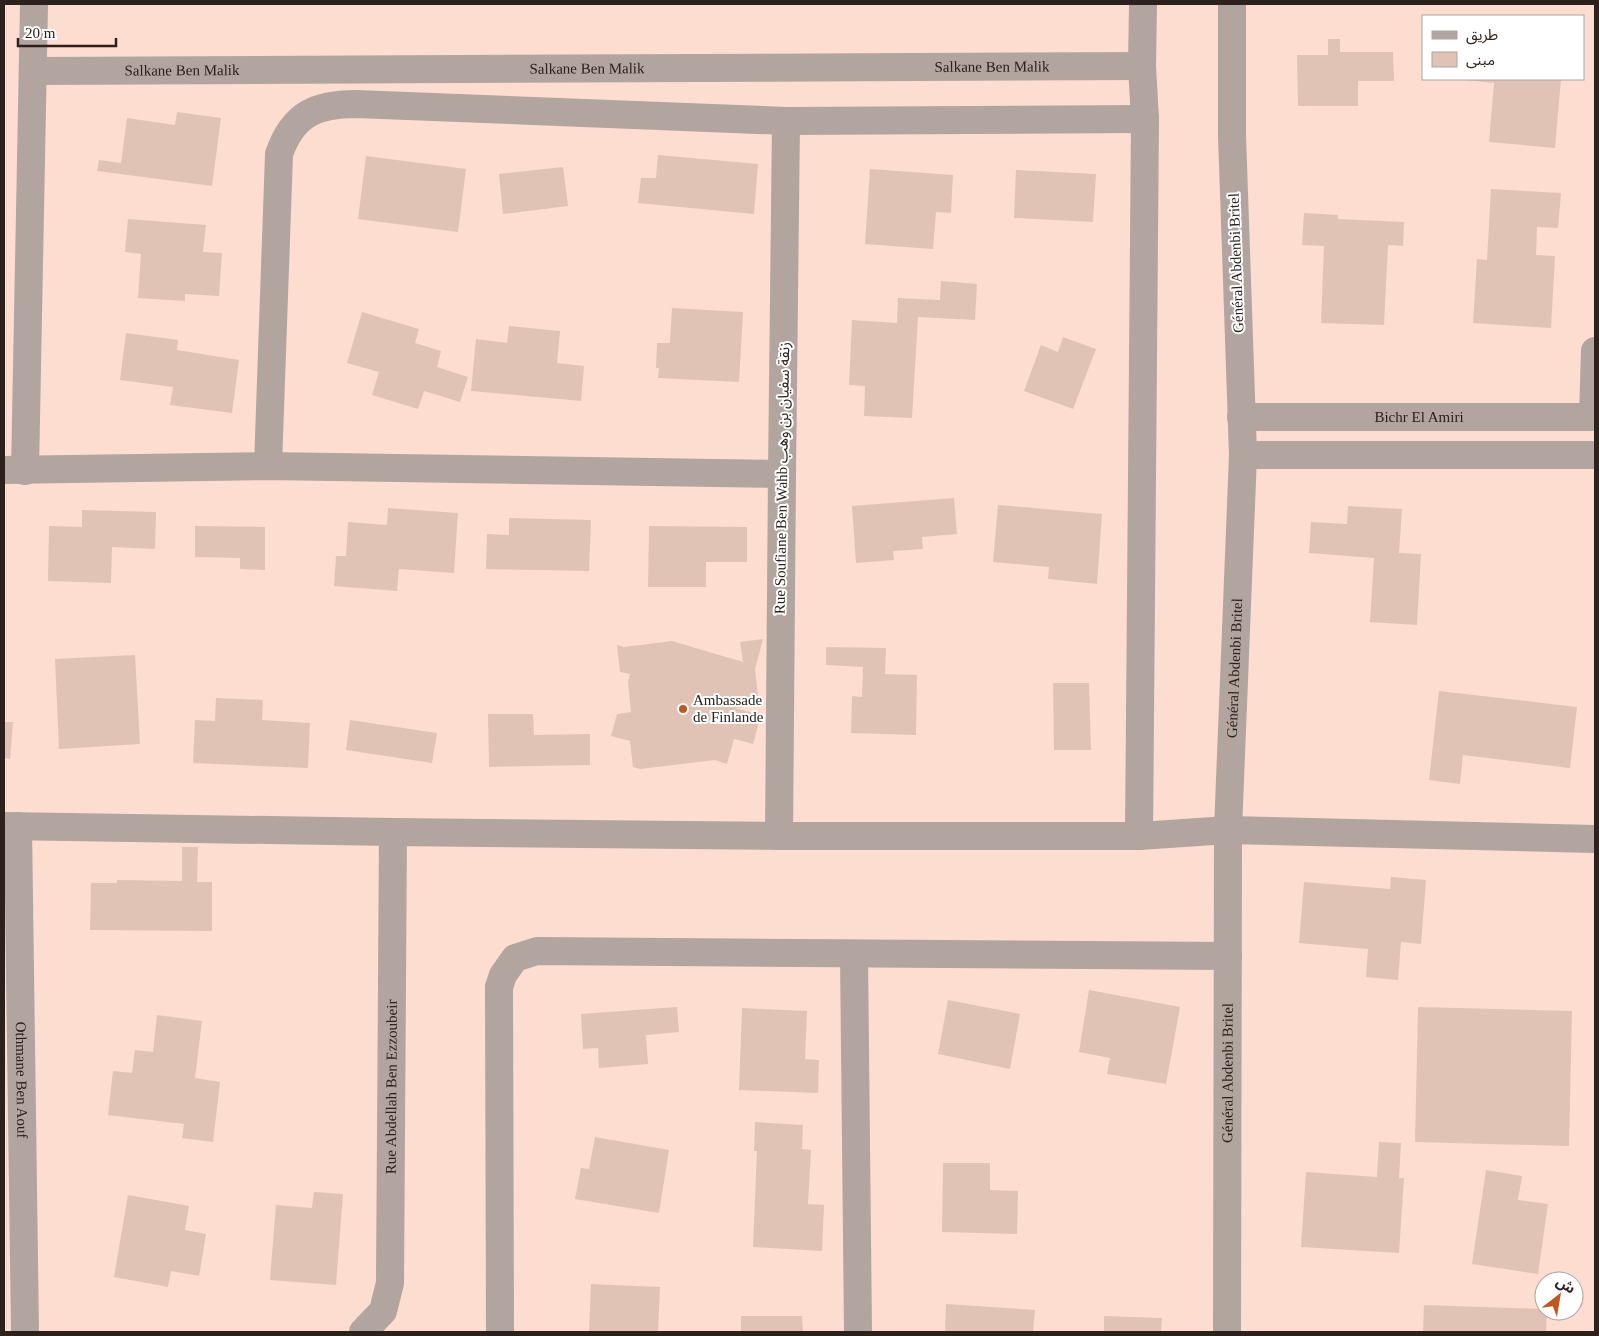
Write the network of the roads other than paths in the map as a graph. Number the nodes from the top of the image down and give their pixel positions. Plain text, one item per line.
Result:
1 (34, 4) edge
2 (1143, 4) edge
3 (1232, 4) edge
4 (1142, 66) junction
5 (33, 71) junction
6 (1145, 119) junction
7 (786, 121) junction
8 (1595, 351) edge
9 (1241, 417) junction
10 (1594, 417) edge
11 (1243, 455) junction
12 (1595, 455) edge
13 (268, 466) junction
14 (14, 471) edge
15 (782, 474) junction
16 (11, 826) edge
17 (1228, 830) junction
18 (393, 832) junction
19 (779, 836) junction
20 (1139, 836) junction
21 (1595, 840) edge
22 (854, 954) junction
23 (1228, 956) junction
24 (25, 1332) edge
25 (364, 1332) edge
26 (500, 1332) edge
27 (858, 1332) edge
28 (1227, 1332) edge

1 - 5 street
2 - 4 street
3 - 9 street, Général Abdenbi Britel
4 - 5 street, Salkane Ben Malik
4 - 6 street
5 - 14 street
6 - 7 street
6 - 20 street
7 - 13 street
7 - 15 street, Rue Soufiane Ben Wahb زنقة سفيان بن وهب
8 - 10 street
9 - 10 street, Bichr El Amiri
9 - 11 street, Général Abdenbi Britel
11 - 12 street
11 - 17 street, Général Abdenbi Britel
13 - 14 street
13 - 15 street
15 - 19 street, Rue Soufiane Ben Wahb زنقة سفيان بن وهب
16 - 18 street
16 - 24 street, Othmane Ben Aouf
17 - 20 street
17 - 21 street
17 - 23 street, Général Abdenbi Britel
18 - 19 street
18 - 25 street, Rue Abdellah Ben Ezzoubeir
19 - 20 street
22 - 23 street
22 - 26 street
22 - 27 street
23 - 28 street, Général Abdenbi Britel

